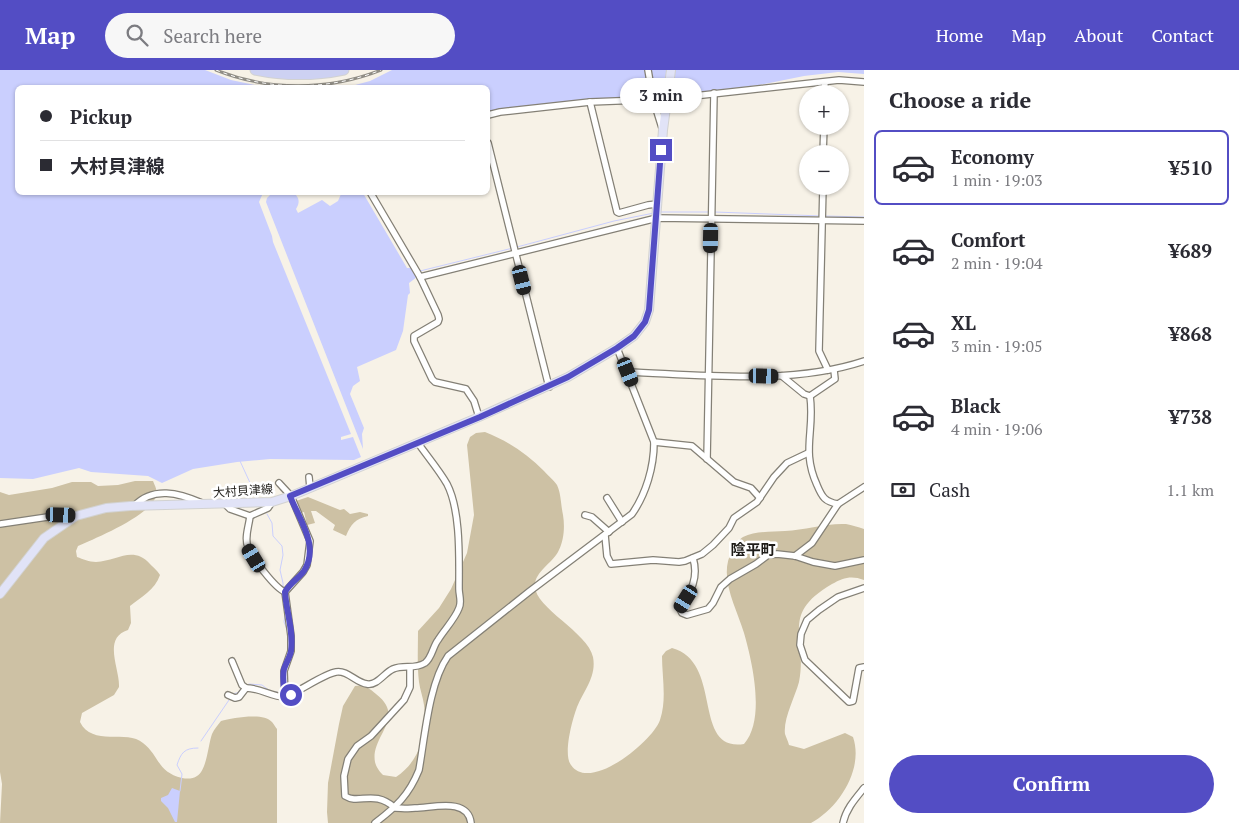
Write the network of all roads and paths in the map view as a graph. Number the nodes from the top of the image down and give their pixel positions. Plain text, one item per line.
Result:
1 (255, 70) edge
2 (344, 70) edge
3 (648, 70) edge
4 (671, 70) edge
5 (825, 82) junction
6 (864, 82) edge
7 (825, 85) edge
8 (714, 93) junction
9 (652, 98) junction
10 (667, 99) junction
11 (590, 102) junction
12 (490, 114) edge
13 (663, 130) junction
14 (490, 151) edge
15 (372, 195) edge
16 (822, 195) edge
17 (657, 212) junction
18 (712, 217) junction
19 (822, 217) junction
20 (864, 221) edge
21 (514, 252) junction
22 (419, 276) junction
23 (617, 348) junction
24 (864, 361) edge
25 (831, 370) junction
26 (628, 372) junction
27 (709, 375) junction
28 (782, 376) junction
29 (549, 387) junction
30 (810, 396) junction
31 (480, 417) junction
32 (654, 442) junction
33 (418, 443) junction
34 (808, 453) junction
35 (707, 459) junction
36 (309, 477) dead end
37 (280, 483) dead end
38 (864, 487) edge
39 (310, 488) junction
40 (290, 496) junction
41 (607, 498) dead end
42 (760, 498) junction
43 (272, 502) junction
44 (250, 503) junction
45 (204, 504) junction
46 (225, 504) junction
47 (838, 504) junction
48 (134, 506) junction
49 (80, 515) junction
50 (585, 515) dead end
51 (251, 516) junction
52 (622, 522) junction
53 (0, 524) edge
54 (607, 534) junction
55 (795, 556) junction
56 (693, 558) junction
57 (864, 560) edge
58 (864, 588) edge
59 (283, 591) junction
60 (0, 594) edge
61 (232, 661) dead end
62 (410, 668) junction
63 (864, 668) edge
64 (246, 688) junction
65 (228, 695) dead end
66 (285, 697) junction
67 (864, 788) edge
68 (395, 808) junction
69 (375, 823) edge
70 (471, 823) edge
71 (843, 823) edge

1 - 2 highway
3 - 9 street
4 - 10 main road, 大村貝津線
5 - 6 street
5 - 7 street
5 - 8 street
8 - 10 street
8 - 18 street
9 - 10 street
9 - 11 street
9 - 13 street
10 - 13 main road, 大村貝津線
11 - 12 street
11 - 17 street
13 - 17 main road, 大村貝津線
14 - 21 street
15 - 22 street
16 - 19 street
17 - 18 street
17 - 21 street
17 - 23 main road, 大村貝津線
18 - 19 street
18 - 27 street
19 - 20 street
19 - 25 street
21 - 22 street
21 - 29 street
22 - 31 street
23 - 26 street
23 - 29 main road, 大村貝津線
24 - 25 street
25 - 28 street
25 - 30 street
26 - 27 street
26 - 32 street
27 - 28 street
27 - 35 street
28 - 30 street
29 - 31 main road, 大村貝津線
30 - 34 street
31 - 33 main road, 大村貝津線
32 - 35 street
32 - 52 street
33 - 39 main road, 大村貝津線
33 - 62 street
34 - 42 street
34 - 47 street
35 - 42 street
36 - 39 street
37 - 40 street
38 - 47 street
39 - 40 main road, 大村貝津線
40 - 43 main road, 大村貝津線
40 - 59 street
41 - 52 street
42 - 56 street
43 - 44 main road, 大村貝津線
43 - 51 street
44 - 46 main road, 大村貝津線
44 - 51 street
45 - 46 main road, 大村貝津線
45 - 48 main road, 大村貝津線
45 - 48 street
46 - 51 street
47 - 55 street
48 - 49 main road, 大村貝津線
49 - 53 street
49 - 60 main road, 大村貝津線
50 - 54 street
51 - 59 street
52 - 54 street
54 - 56 street
54 - 68 street
55 - 56 street
55 - 57 street
58 - 63 street
59 - 66 street
61 - 64 street
62 - 66 street
62 - 68 street
64 - 65 street
64 - 66 street
67 - 71 street
68 - 69 street
68 - 70 street

